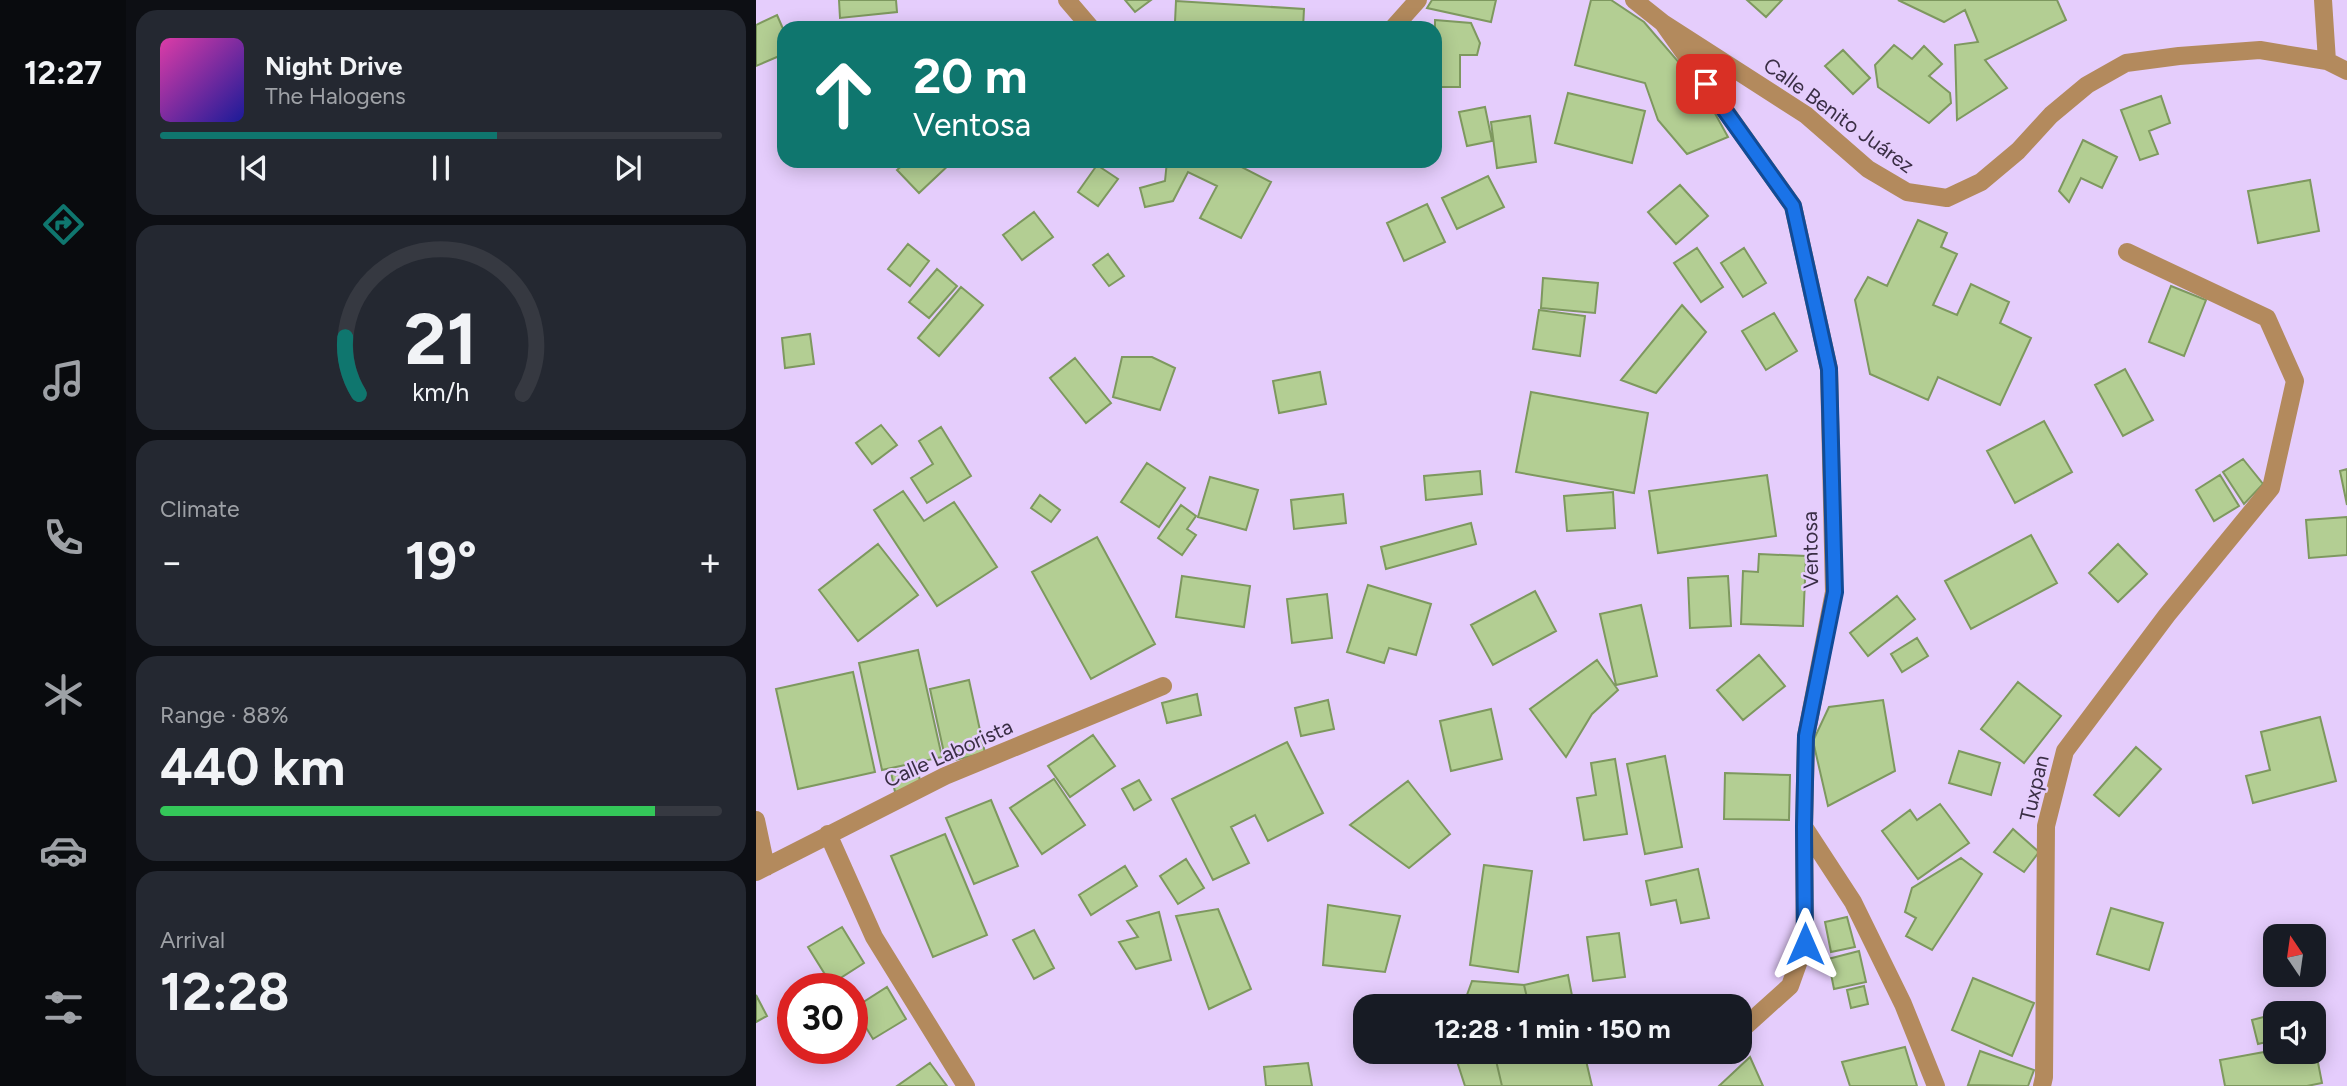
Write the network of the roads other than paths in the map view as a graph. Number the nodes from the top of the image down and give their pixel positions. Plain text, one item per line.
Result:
1 (1067, 0) edge
2 (1418, 0) edge
3 (1634, 0) edge
4 (2323, 0) edge
5 (1085, 21) edge
6 (1399, 21) edge
7 (1663, 23) junction
8 (2326, 61) junction
9 (2347, 71) edge
10 (2127, 252) dead end
11 (1163, 686) dead end
12 (756, 820) edge
13 (1804, 827) junction
14 (828, 834) junction
15 (761, 869) edge
16 (1752, 1020) edge
17 (965, 1086) edge
18 (1936, 1086) edge
19 (2042, 1086) edge

1 - 5 street
2 - 6 street
3 - 7 street, Calle Benito Juárez
4 - 8 street
7 - 8 street, Calle Benito Juárez
7 - 13 street, Ventosa
8 - 9 street, Calle Benito Juárez
10 - 19 street, Tuxpan
11 - 14 street, Calle Laborista
12 - 15 street
13 - 16 street, Ventosa
13 - 18 street
14 - 15 street, Calle Laborista
14 - 17 street

